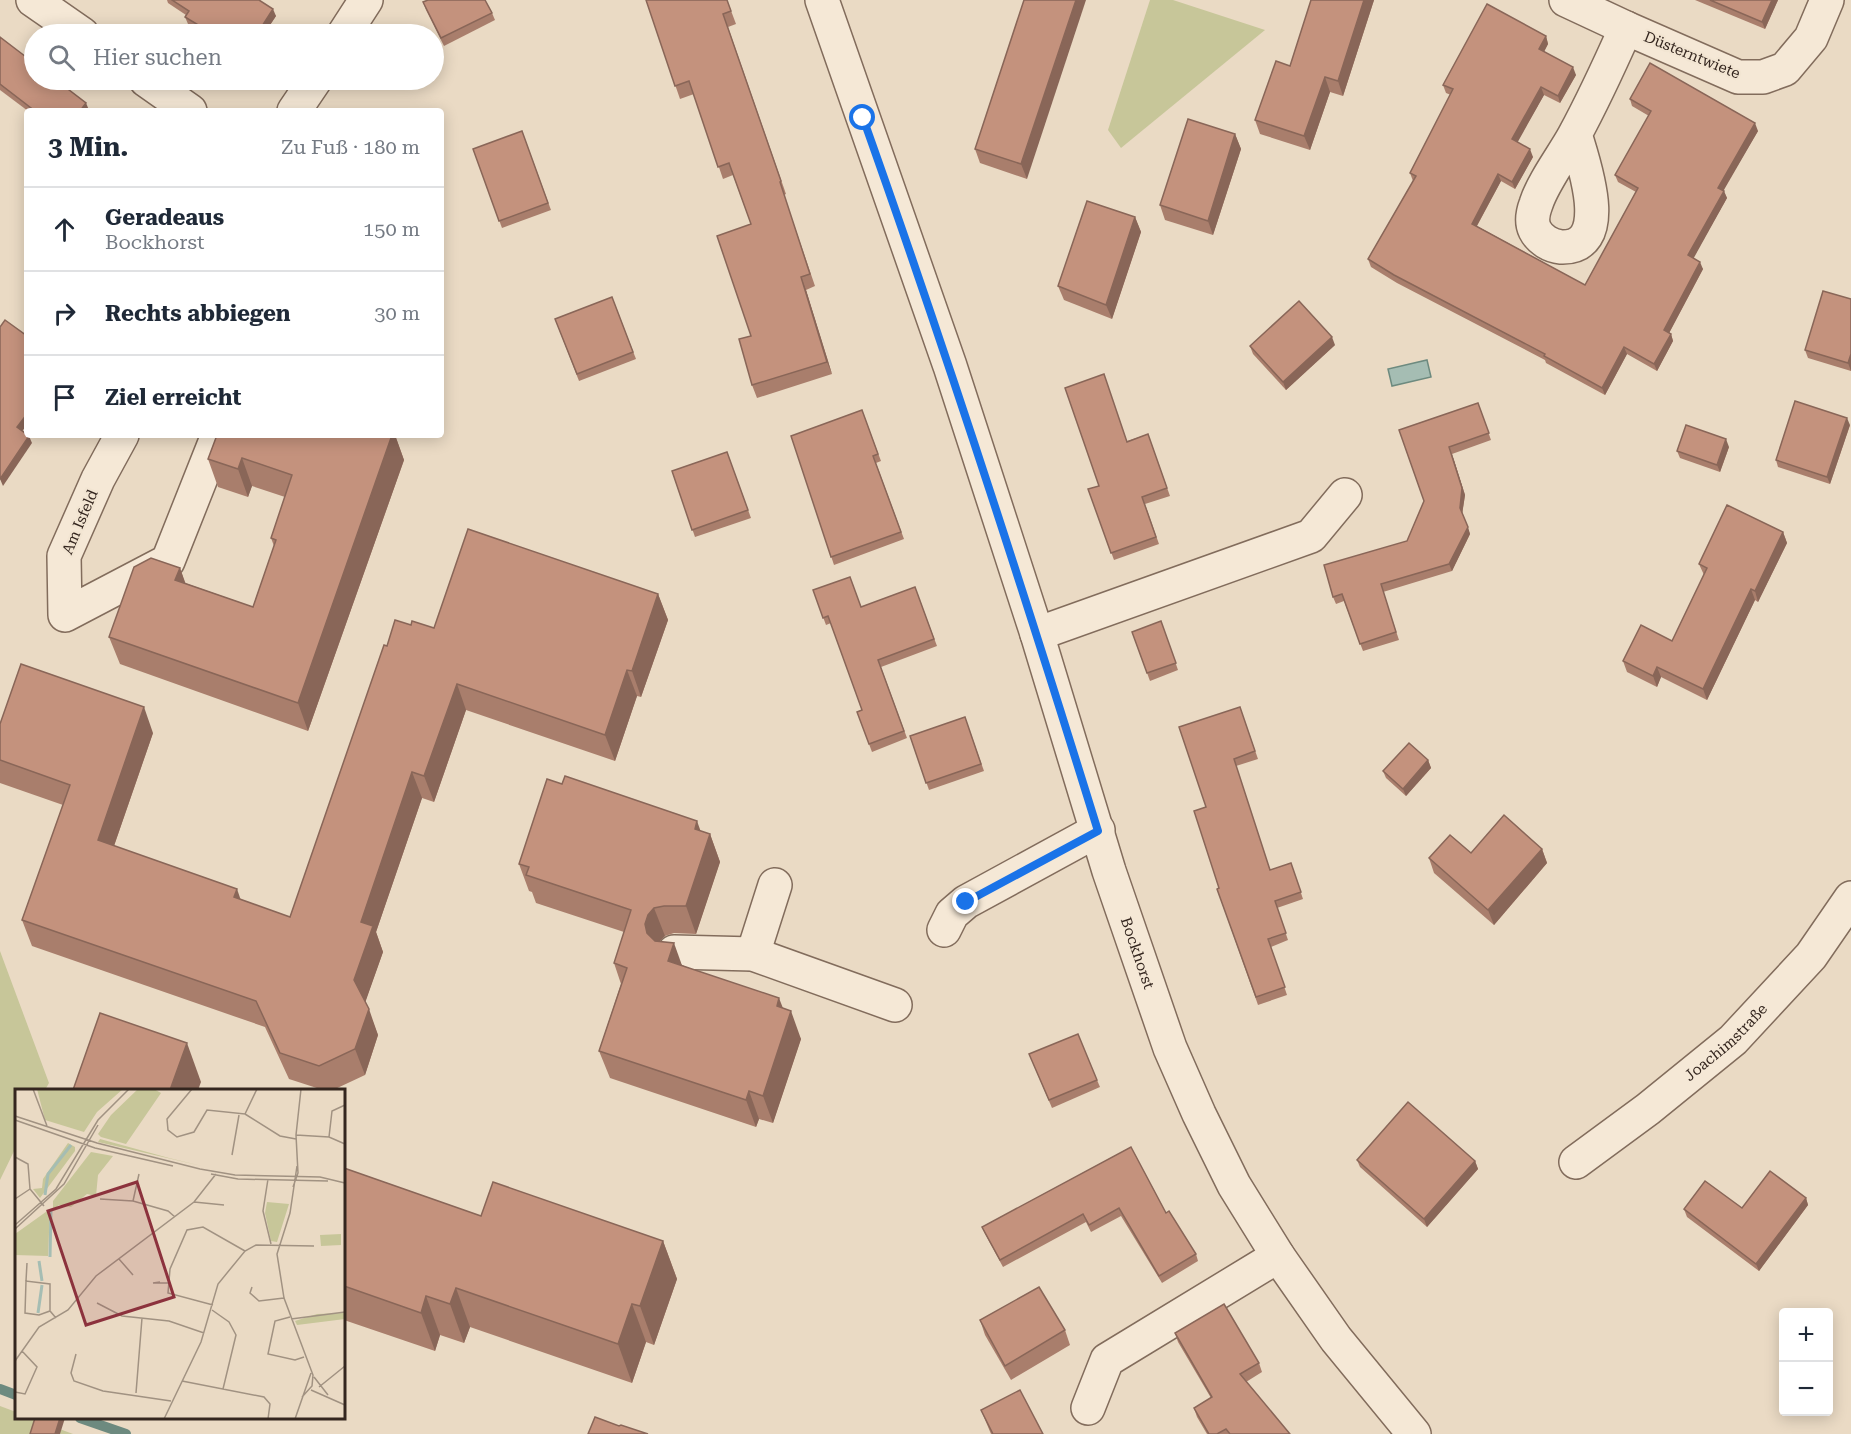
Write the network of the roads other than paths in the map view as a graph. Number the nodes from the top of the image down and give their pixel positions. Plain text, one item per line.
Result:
1 (33, 0) edge
2 (366, 0) edge
3 (822, 0) edge
4 (1566, 0) edge
5 (1827, 0) edge
6 (68, 24) edge
7 (350, 24) edge
8 (1626, 28) junction
9 (160, 90) edge
10 (308, 90) edge
11 (186, 108) edge
12 (296, 108) edge
13 (1575, 134) dead end
14 (120, 438) edge
15 (217, 438) edge
16 (1345, 495) dead end
17 (1037, 634) junction
18 (1098, 831) junction
19 (774, 885) dead end
20 (1851, 898) edge
21 (944, 930) dead end
22 (674, 952) edge
23 (753, 954) junction
24 (895, 1005) dead end
25 (1576, 1162) dead end
26 (1278, 1256) junction
27 (1088, 1408) dead end
28 (1414, 1434) edge

1 - 6 street
2 - 7 street
3 - 17 street, Bockhorst
4 - 8 street, Düsterntwiete
5 - 8 street, Düsterntwiete
8 - 13 street, Düsterntwiete
9 - 11 street
10 - 12 street
14 - 15 street, Am Isfeld
16 - 17 street
17 - 18 street, Bockhorst
18 - 21 street
18 - 26 street, Bockhorst
19 - 23 street
20 - 25 street, Joachimstraße
22 - 23 street
23 - 24 street
26 - 27 street
26 - 28 street, Bockhorst

